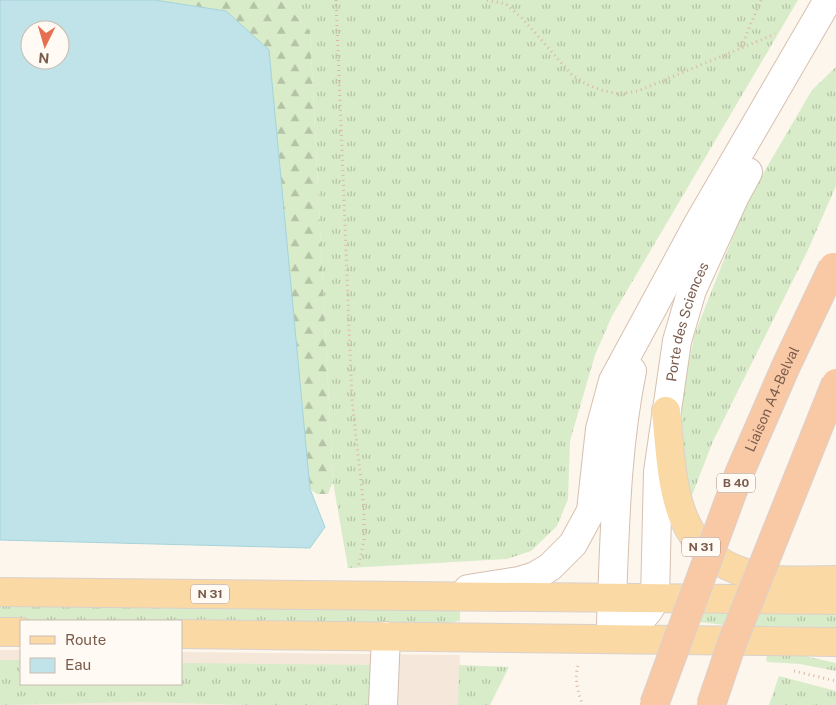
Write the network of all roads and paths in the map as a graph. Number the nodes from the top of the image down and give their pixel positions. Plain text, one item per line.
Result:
1 (336, 0) edge
2 (487, 0) edge
3 (762, 0) edge
4 (828, 0) edge
5 (836, 22) edge
6 (780, 32) dead end
7 (740, 48) junction
8 (833, 267) dead end
9 (642, 328) junction
10 (836, 383) edge
11 (666, 411) junction
12 (356, 574) dead end
13 (836, 580) edge
14 (0, 592) edge
15 (420, 596) junction
16 (612, 598) junction
17 (655, 598) junction
18 (836, 600) edge
19 (0, 632) edge
20 (20, 632) edge
21 (182, 634) edge
22 (611, 634) junction
23 (386, 636) junction
24 (752, 641) junction
25 (836, 642) edge
26 (836, 656) edge
27 (581, 659) dead end
28 (383, 705) edge
29 (583, 705) edge
30 (654, 705) edge
31 (710, 705) edge

1 - 12 path
2 - 7 path
3 - 7 path
4 - 9 main road, Porte des Sciences
5 - 11 main road, Porte des Sciences
6 - 7 path
8 - 30 highway, Liaison A4-Belval / B 40, bridge
9 - 15 main road, Porte des Sciences
9 - 16 main road, Porte des Sciences
10 - 31 highway, bridge
11 - 13 main road, N 31
11 - 17 main road, Porte des Sciences
14 - 15 main road, N 31
15 - 16 main road, N 31
16 - 17 main road, N 31
16 - 22 main road, Porte des Sciences
17 - 18 main road, N 31
17 - 22 main road
19 - 20 main road
21 - 23 main road
22 - 23 main road
22 - 24 main road
23 - 28 main road
24 - 25 main road
24 - 26 main road
27 - 29 path

